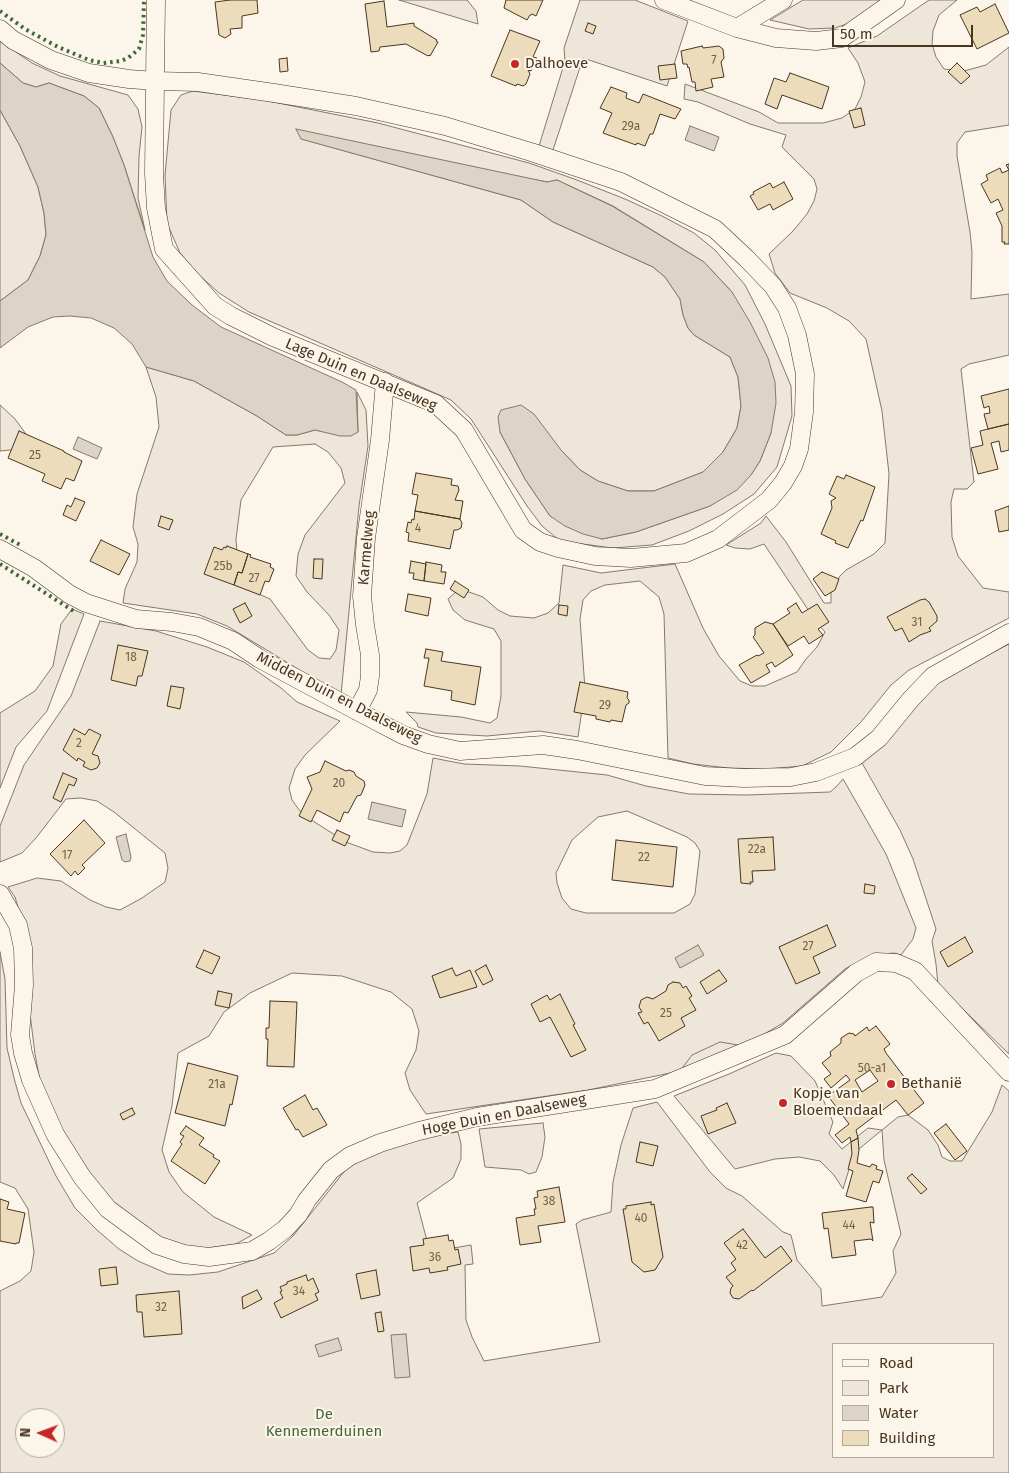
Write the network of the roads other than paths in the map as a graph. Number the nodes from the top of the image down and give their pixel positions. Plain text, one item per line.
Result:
1 (156, 0) edge
2 (664, 0) edge
3 (685, 0) edge
4 (783, 0) edge
5 (896, 0) edge
6 (698, 13) junction
7 (737, 28) junction
8 (0, 29) edge
9 (155, 81) junction
10 (385, 382) junction
11 (0, 549) edge
12 (1009, 633) edge
13 (357, 711) junction
14 (0, 894) edge
15 (1009, 1072) edge

1 - 9 street
2 - 6 street
3 - 6 street
4 - 7 street
5 - 7 street
6 - 7 street
8 - 9 street, Lage Duin en Daalseweg
9 - 10 street, Lage Duin en Daalseweg
9 - 10 street, Lage Duin en Daalseweg
10 - 13 street, Karmelweg
11 - 13 street, Midden Duin en Daalseweg
12 - 13 street, Midden Duin en Daalseweg
14 - 15 street, Hoge Duin en Daalseweg

